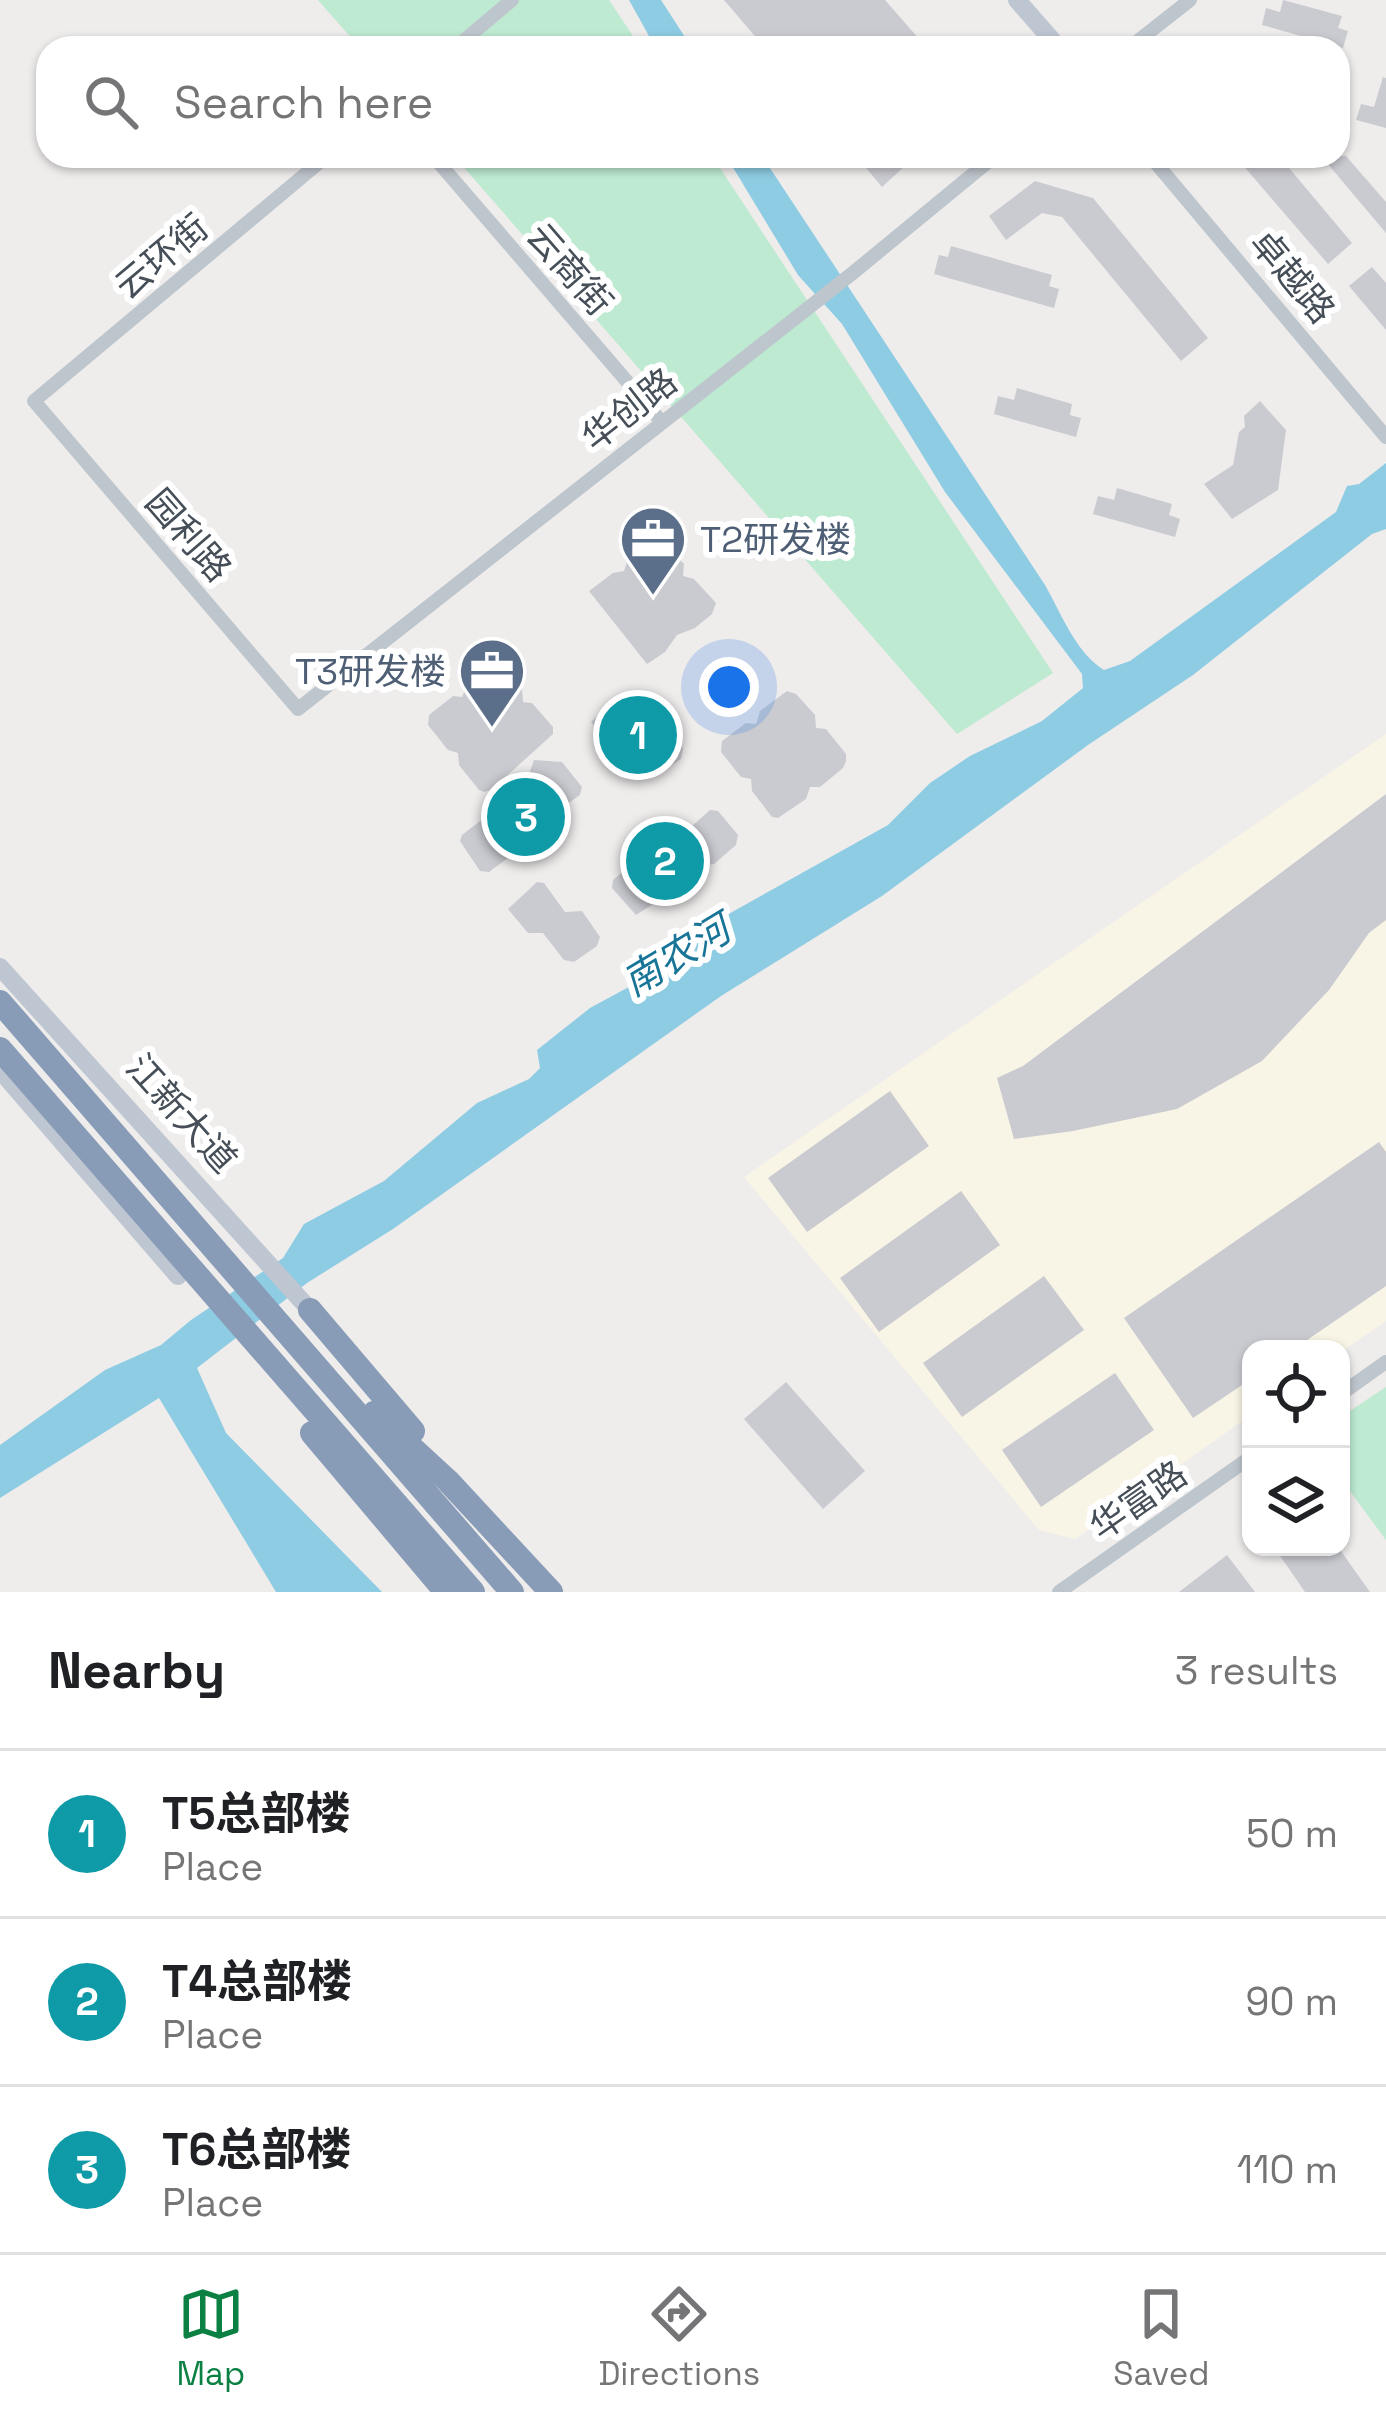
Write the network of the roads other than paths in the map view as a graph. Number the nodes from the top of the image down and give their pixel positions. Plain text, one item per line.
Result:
1 (512, 0) edge
2 (1017, 0) edge
3 (1190, 0) edge
4 (469, 36) edge
5 (1048, 36) edge
6 (1144, 36) edge
7 (313, 168) edge
8 (443, 168) edge
9 (980, 168) edge
10 (1160, 168) edge
11 (34, 401) joint
12 (661, 421) junction
13 (1386, 437) edge
14 (298, 709) joint
15 (0, 967) edge
16 (0, 1002) edge
17 (0, 1048) edge
18 (0, 1070) edge
19 (178, 1276) joint
20 (310, 1310) joint
21 (280, 1325) junction
22 (251, 1350) junction
23 (1386, 1363) edge
24 (1350, 1388) edge
25 (1242, 1463) edge
26 (443, 1592) edge
27 (472, 1592) edge
28 (512, 1592) edge
29 (551, 1592) edge
30 (1058, 1592) edge

1 - 4 street
2 - 5 street
3 - 6 street
7 - 11 street, 云环街
8 - 12 street, 云商街
9 - 12 street, 华创路
10 - 13 street, 卓越路
11 - 14 street, 园利路
12 - 14 street, 华创路
15 - 20 street, 江新大道
16 - 21 highway, 江新大道
17 - 22 highway
18 - 19 street
19 - 22 highway
20 - 29 highway
21 - 28 highway
21 - 29 highway
22 - 26 highway
22 - 27 highway
23 - 24 street
25 - 30 street, 华富路

